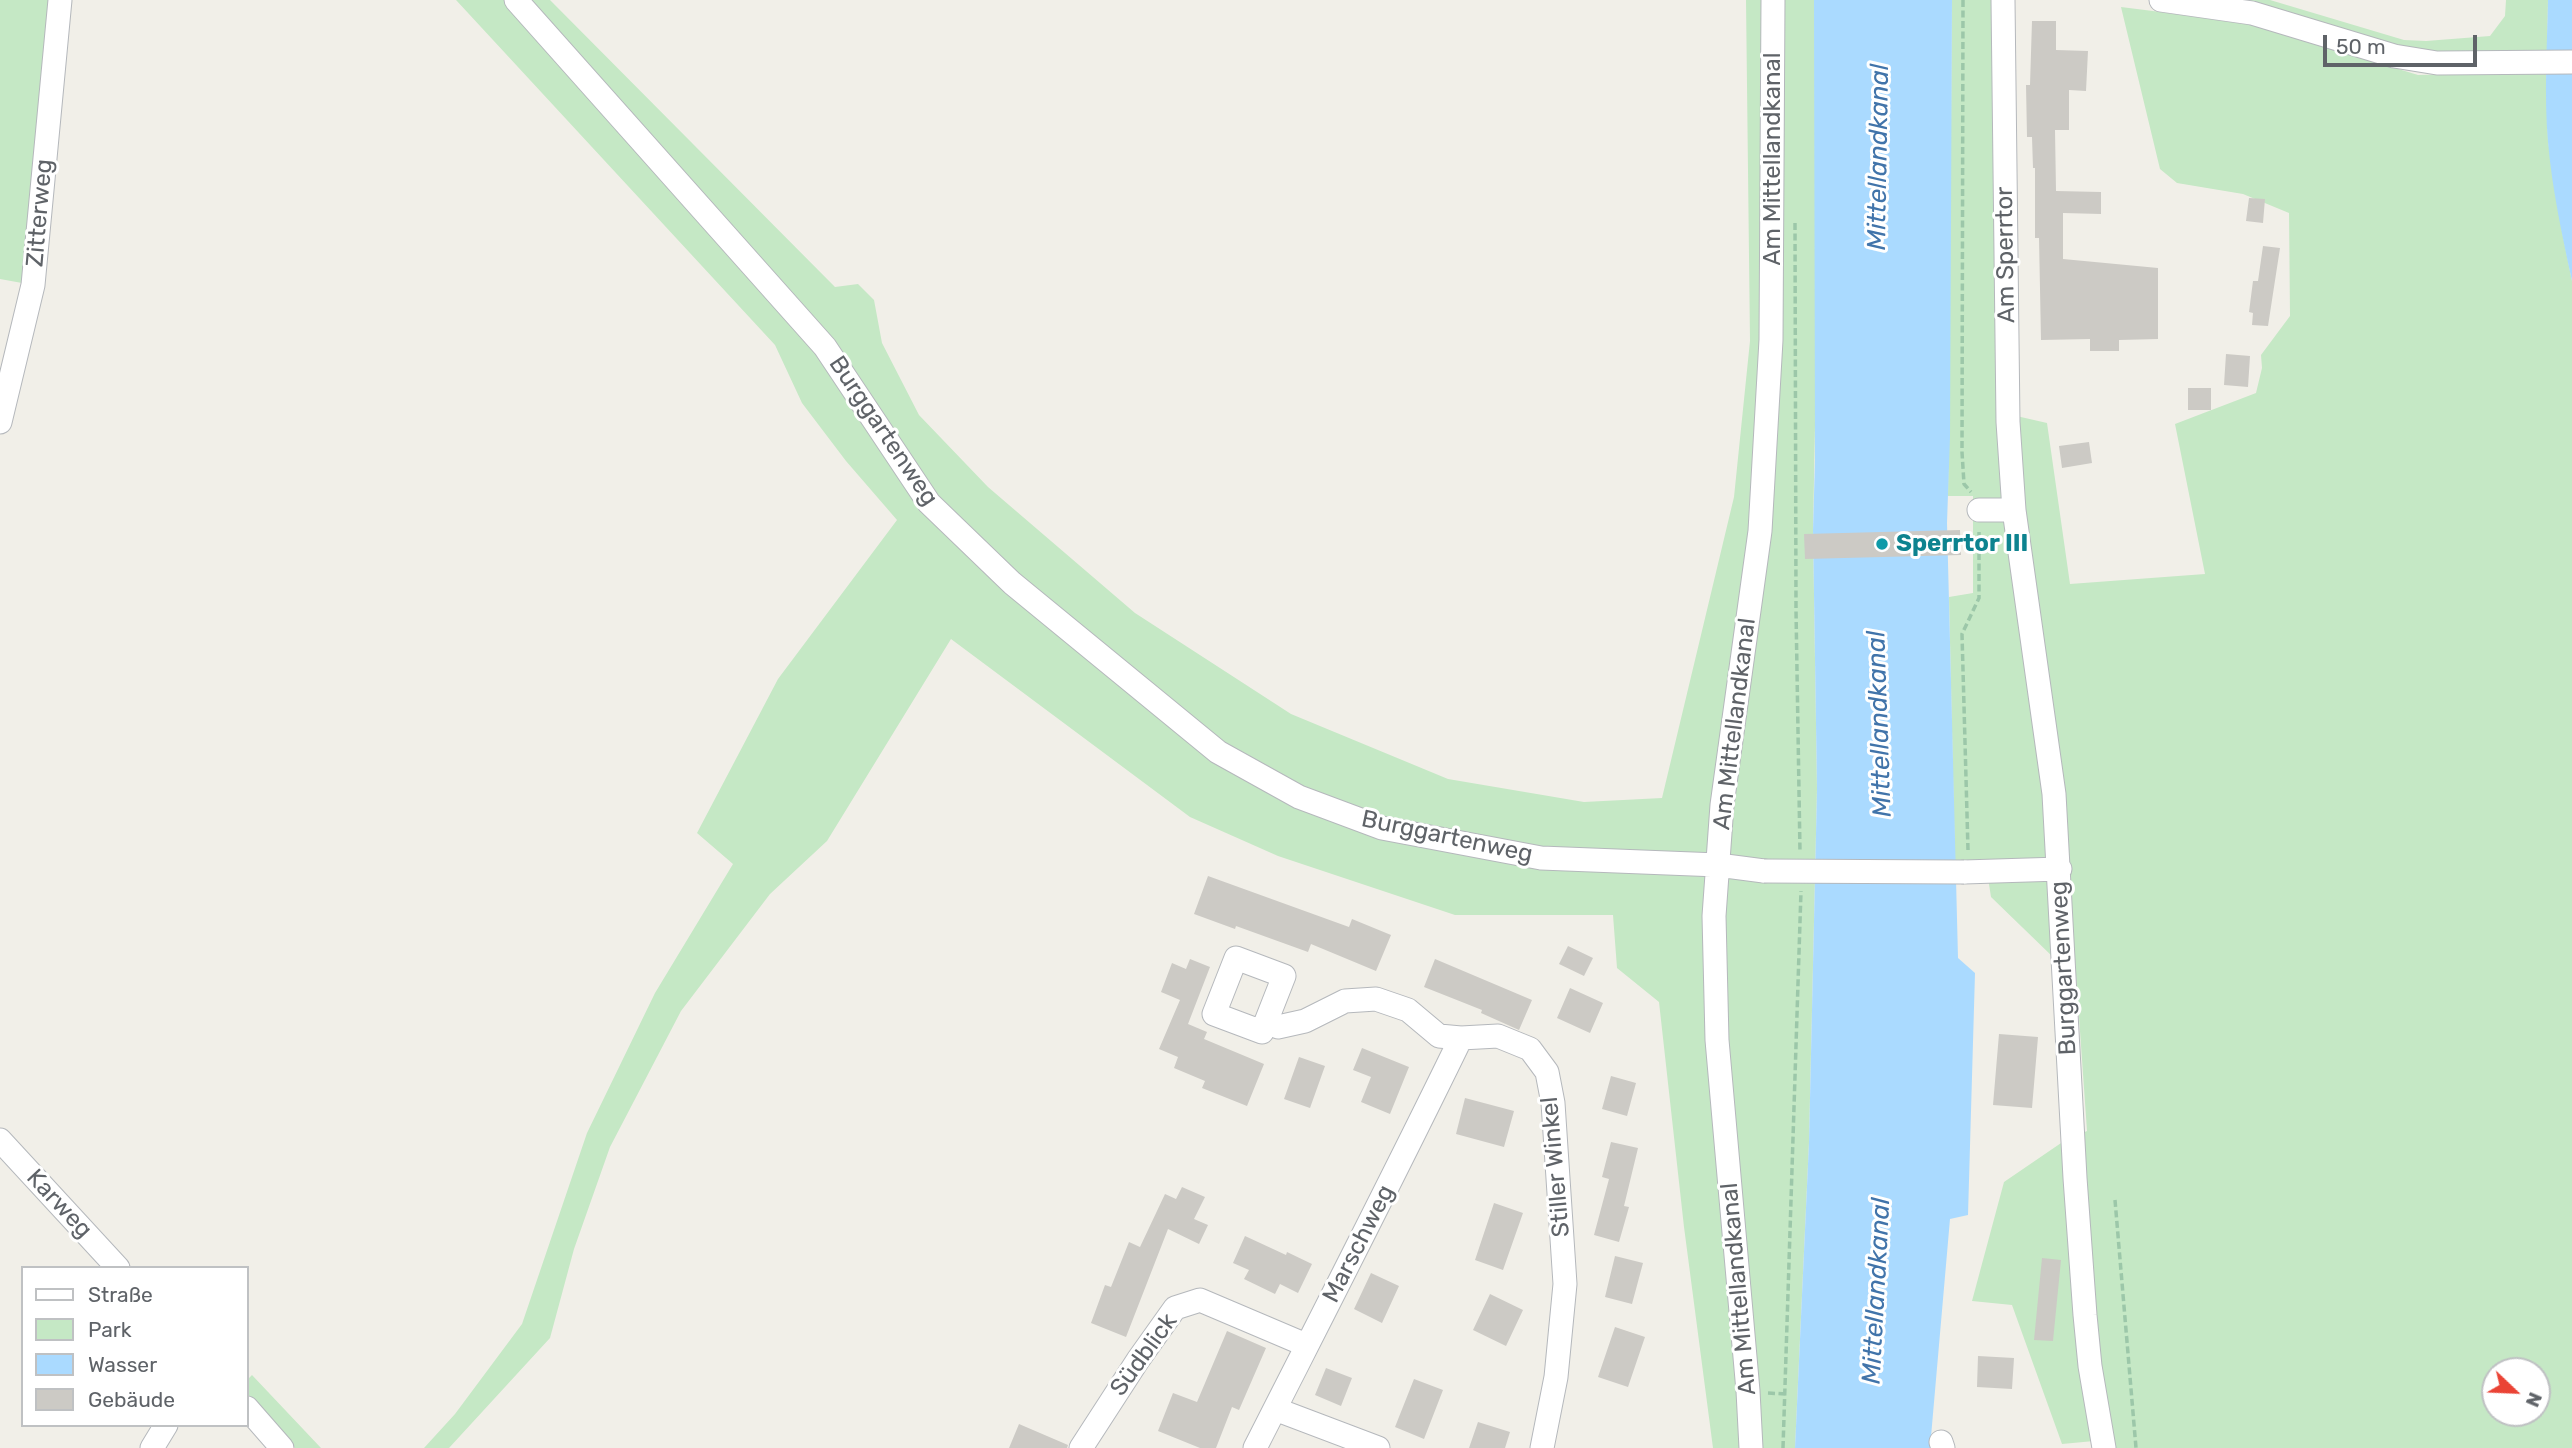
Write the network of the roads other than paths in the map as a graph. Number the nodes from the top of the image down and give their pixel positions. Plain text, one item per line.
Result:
1 (60, 0) edge
2 (516, 0) edge
3 (1773, 0) edge
4 (2003, 0) edge
5 (2161, 0) edge
6 (2572, 62) edge
7 (0, 422) edge
8 (1979, 510) road end
9 (2014, 510) junction
10 (1718, 865) junction
11 (2060, 870) junction
12 (1266, 1023) dead end
13 (1461, 1038) junction
14 (0, 1140) edge
15 (116, 1266) edge
16 (1306, 1345) junction
17 (248, 1409) edge
18 (1275, 1409) junction
19 (165, 1427) edge
20 (152, 1448) edge
21 (282, 1448) edge
22 (1082, 1448) edge
23 (1255, 1448) edge
24 (1378, 1448) edge
25 (1542, 1448) edge
26 (1751, 1448) edge
27 (2104, 1448) edge

1 - 7 street, Zitterweg
2 - 10 street, Burggartenweg
3 - 10 street, Am Mittellandkanal
4 - 9 street, Am Sperrtor
5 - 6 street
8 - 9 street
9 - 11 street, Am Sperrtor
10 - 11 street, Burggartenweg, bridge
10 - 26 street, Am Mittellandkanal
11 - 27 street, Burggartenweg
12 - 13 street, Stiller Winkel
13 - 16 street, Marschweg
13 - 25 street, Stiller Winkel
14 - 15 street, Karweg
16 - 18 street, Marschweg
16 - 22 street, Südblick
17 - 21 street
18 - 23 street, Marschweg
18 - 24 street
19 - 20 street

